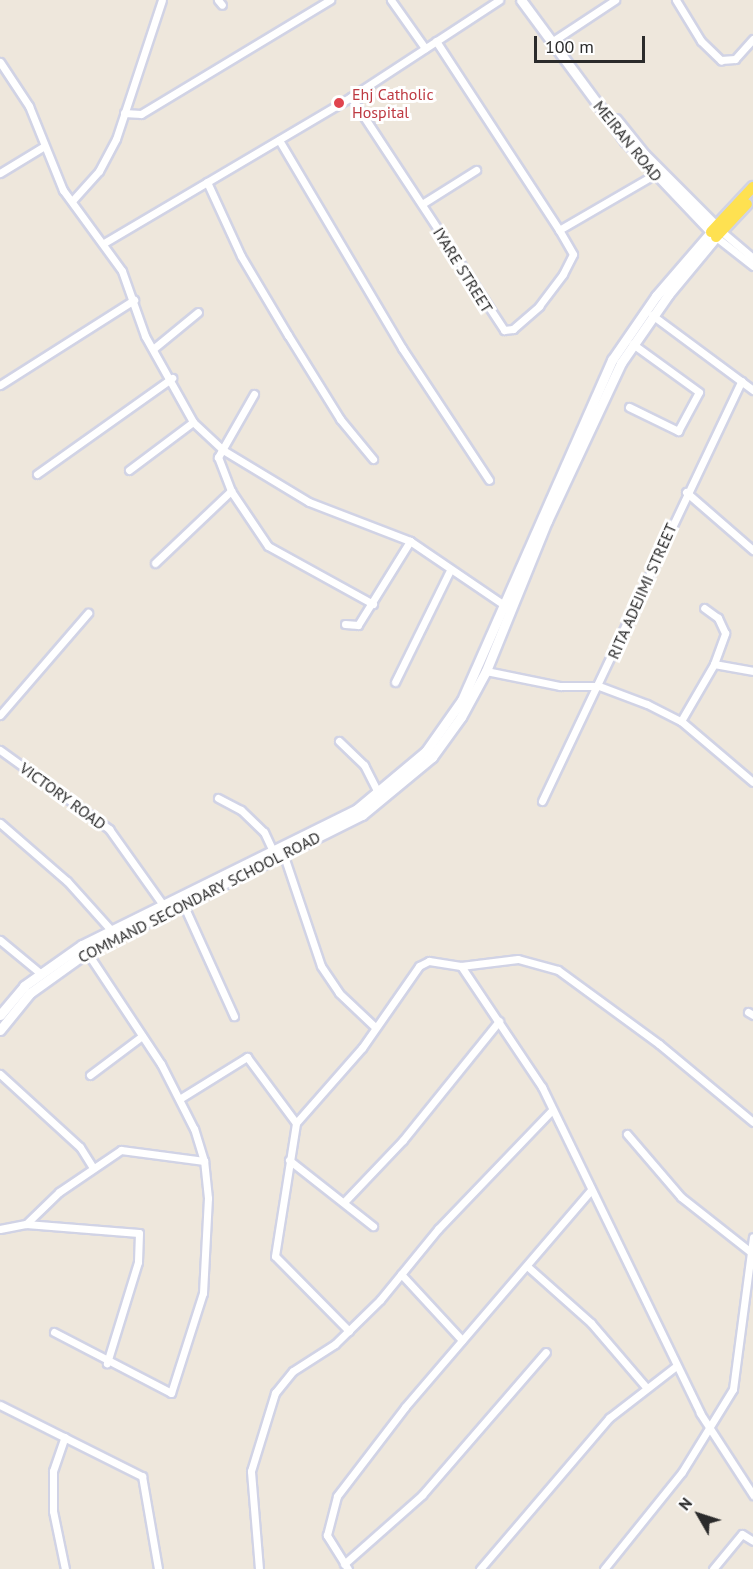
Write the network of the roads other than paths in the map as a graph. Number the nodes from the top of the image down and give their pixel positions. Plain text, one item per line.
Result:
1 (162, 0) edge
2 (330, 0) edge
3 (391, 0) edge
4 (500, 0) edge
5 (521, 0) edge
6 (528, 0) edge
7 (615, 0) edge
8 (676, 0) edge
9 (556, 39) junction
10 (436, 41) junction
11 (753, 41) edge
12 (425, 48) junction
13 (0, 62) edge
14 (351, 97) junction
15 (124, 113) junction
16 (279, 140) junction
17 (43, 147) junction
18 (476, 170) dead end
19 (0, 173) edge
20 (654, 175) junction
21 (207, 182) junction
22 (753, 187) edge
23 (753, 197) edge
24 (681, 198) junction
25 (72, 201) junction
26 (422, 204) junction
27 (559, 230) junction
28 (716, 231) junction
29 (104, 243) junction
30 (753, 258) edge
31 (753, 266) edge
32 (134, 300) junction
33 (198, 312) dead end
34 (652, 315) junction
35 (633, 344) junction
36 (153, 349) junction
37 (172, 378) junction
38 (741, 381) junction
39 (0, 385) edge
40 (753, 390) edge
41 (254, 394) dead end
42 (629, 407) dead end
43 (194, 422) junction
44 (223, 450) junction
45 (373, 459) dead end
46 (129, 470) dead end
47 (36, 474) dead end
48 (489, 480) dead end
49 (231, 491) junction
50 (686, 492) junction
51 (410, 541) junction
52 (753, 550) edge
53 (155, 563) dead end
54 (450, 570) junction
55 (373, 603) junction
56 (504, 605) junction
57 (704, 608) dead end
58 (88, 613) dead end
59 (502, 620) junction
60 (345, 624) dead end
61 (714, 664) junction
62 (486, 671) junction
63 (753, 671) edge
64 (395, 682) dead end
65 (599, 686) junction
66 (0, 715) edge
67 (681, 721) junction
68 (339, 741) dead end
69 (0, 750) edge
70 (753, 782) edge
71 (380, 797) junction
72 (218, 798) dead end
73 (542, 801) dead end
74 (359, 812) junction
75 (0, 823) edge
76 (278, 853) junction
77 (163, 905) junction
78 (184, 906) junction
79 (110, 929) junction
80 (0, 940) edge
81 (87, 952) junction
82 (461, 966) junction
83 (40, 973) junction
84 (0, 1015) edge
85 (234, 1016) dead end
86 (500, 1021) junction
87 (375, 1027) junction
88 (0, 1030) edge
89 (142, 1036) junction
90 (0, 1074) edge
91 (90, 1075) dead end
92 (181, 1098) junction
93 (551, 1111) junction
94 (753, 1122) edge
95 (296, 1123) junction
96 (627, 1134) dead end
97 (289, 1160) junction
98 (204, 1161) junction
99 (92, 1166) junction
100 (591, 1190) junction
101 (345, 1202) junction
102 (26, 1224) junction
103 (373, 1226) dead end
104 (0, 1228) edge
105 (753, 1237) edge
106 (752, 1253) edge
107 (527, 1266) junction
108 (400, 1274) junction
109 (349, 1331) junction
110 (54, 1332) dead end
111 (462, 1340) junction
112 (546, 1352) dead end
113 (107, 1363) junction
114 (676, 1366) junction
115 (645, 1386) junction
116 (0, 1405) edge
117 (710, 1429) junction
118 (66, 1437) junction
119 (753, 1495) edge
120 (753, 1540) edge
121 (346, 1566) edge
122 (65, 1569) edge
123 (158, 1569) edge
124 (259, 1569) edge
125 (480, 1569) edge
126 (604, 1569) edge
127 (713, 1569) edge

1 - 15 street
2 - 15 street
3 - 12 street
4 - 10 street
5 - 20 main road, MEIRAN ROAD
6 - 9 main road, MEIRAN ROAD
7 - 9 street
8 - 11 street
9 - 24 main road, MEIRAN ROAD
10 - 12 street
10 - 27 street
12 - 14 street
13 - 17 street
14 - 16 street
14 - 26 street, IYARE STREET
15 - 25 street
16 - 21 street
16 - 48 street
17 - 19 street
17 - 25 street
18 - 26 street
20 - 24 main road, MEIRAN ROAD
20 - 27 street
21 - 29 street
21 - 45 street
22 - 28 main road
23 - 28 main road
24 - 28 main road, MEIRAN ROAD
25 - 29 street
26 - 27 street, IYARE STREET
28 - 30 street, MEIRAN ROAD
28 - 31 street, MEIRAN ROAD
28 - 34 main road
28 - 56 main road
29 - 32 street
32 - 36 street
32 - 39 street
33 - 36 street
34 - 35 main road
34 - 38 street
35 - 42 street
35 - 59 main road
36 - 37 street
37 - 43 street
37 - 47 street
38 - 40 street
38 - 50 street, RITA ADEJIMI STREET
41 - 44 street
43 - 44 street
43 - 46 street
44 - 49 street
44 - 51 street
49 - 53 street
49 - 55 street
50 - 52 street
50 - 65 street, RITA ADEJIMI STREET
51 - 54 street
51 - 55 street
54 - 56 street
54 - 64 street
55 - 60 street
56 - 59 main road
57 - 61 street
58 - 66 street
59 - 62 main road
59 - 71 main road
61 - 63 street
61 - 67 street
62 - 65 street
62 - 71 main road
65 - 67 street
65 - 73 street, RITA ADEJIMI STREET
67 - 70 street
68 - 71 street
69 - 77 street, VICTORY ROAD
71 - 74 main road, COMMAND SECONDARY SCHOOL ROAD
71 - 74 main road, COMMAND SECONDARY SCHOOL ROAD
72 - 76 street
74 - 76 main road, COMMAND SECONDARY SCHOOL ROAD
75 - 79 street
76 - 77 main road, COMMAND SECONDARY SCHOOL ROAD
76 - 78 main road, COMMAND SECONDARY SCHOOL ROAD
76 - 87 street
77 - 79 main road, COMMAND SECONDARY SCHOOL ROAD
78 - 81 main road, COMMAND SECONDARY SCHOOL ROAD
78 - 85 street
79 - 83 main road, COMMAND SECONDARY SCHOOL ROAD
80 - 83 street
81 - 88 main road, COMMAND SECONDARY SCHOOL ROAD
81 - 89 street
82 - 86 street
82 - 87 street
82 - 94 street
83 - 84 main road, COMMAND SECONDARY SCHOOL ROAD
86 - 93 street
86 - 101 street
87 - 95 street
89 - 91 street
89 - 92 street
90 - 99 street
92 - 95 street
92 - 98 street
93 - 100 street
93 - 108 street
95 - 97 street
96 - 106 street
97 - 101 street
97 - 109 street
98 - 99 street
98 - 113 street
99 - 102 street
100 - 107 street
100 - 114 street
101 - 103 street
102 - 104 street
102 - 113 street
105 - 106 street
106 - 117 street
107 - 111 street
107 - 115 street
108 - 109 street
108 - 111 street
109 - 124 street
110 - 113 street
111 - 121 street
112 - 121 street
114 - 115 street
114 - 117 street
115 - 125 street
116 - 118 street
117 - 119 street
117 - 126 street
118 - 122 street
118 - 123 street
120 - 127 street

